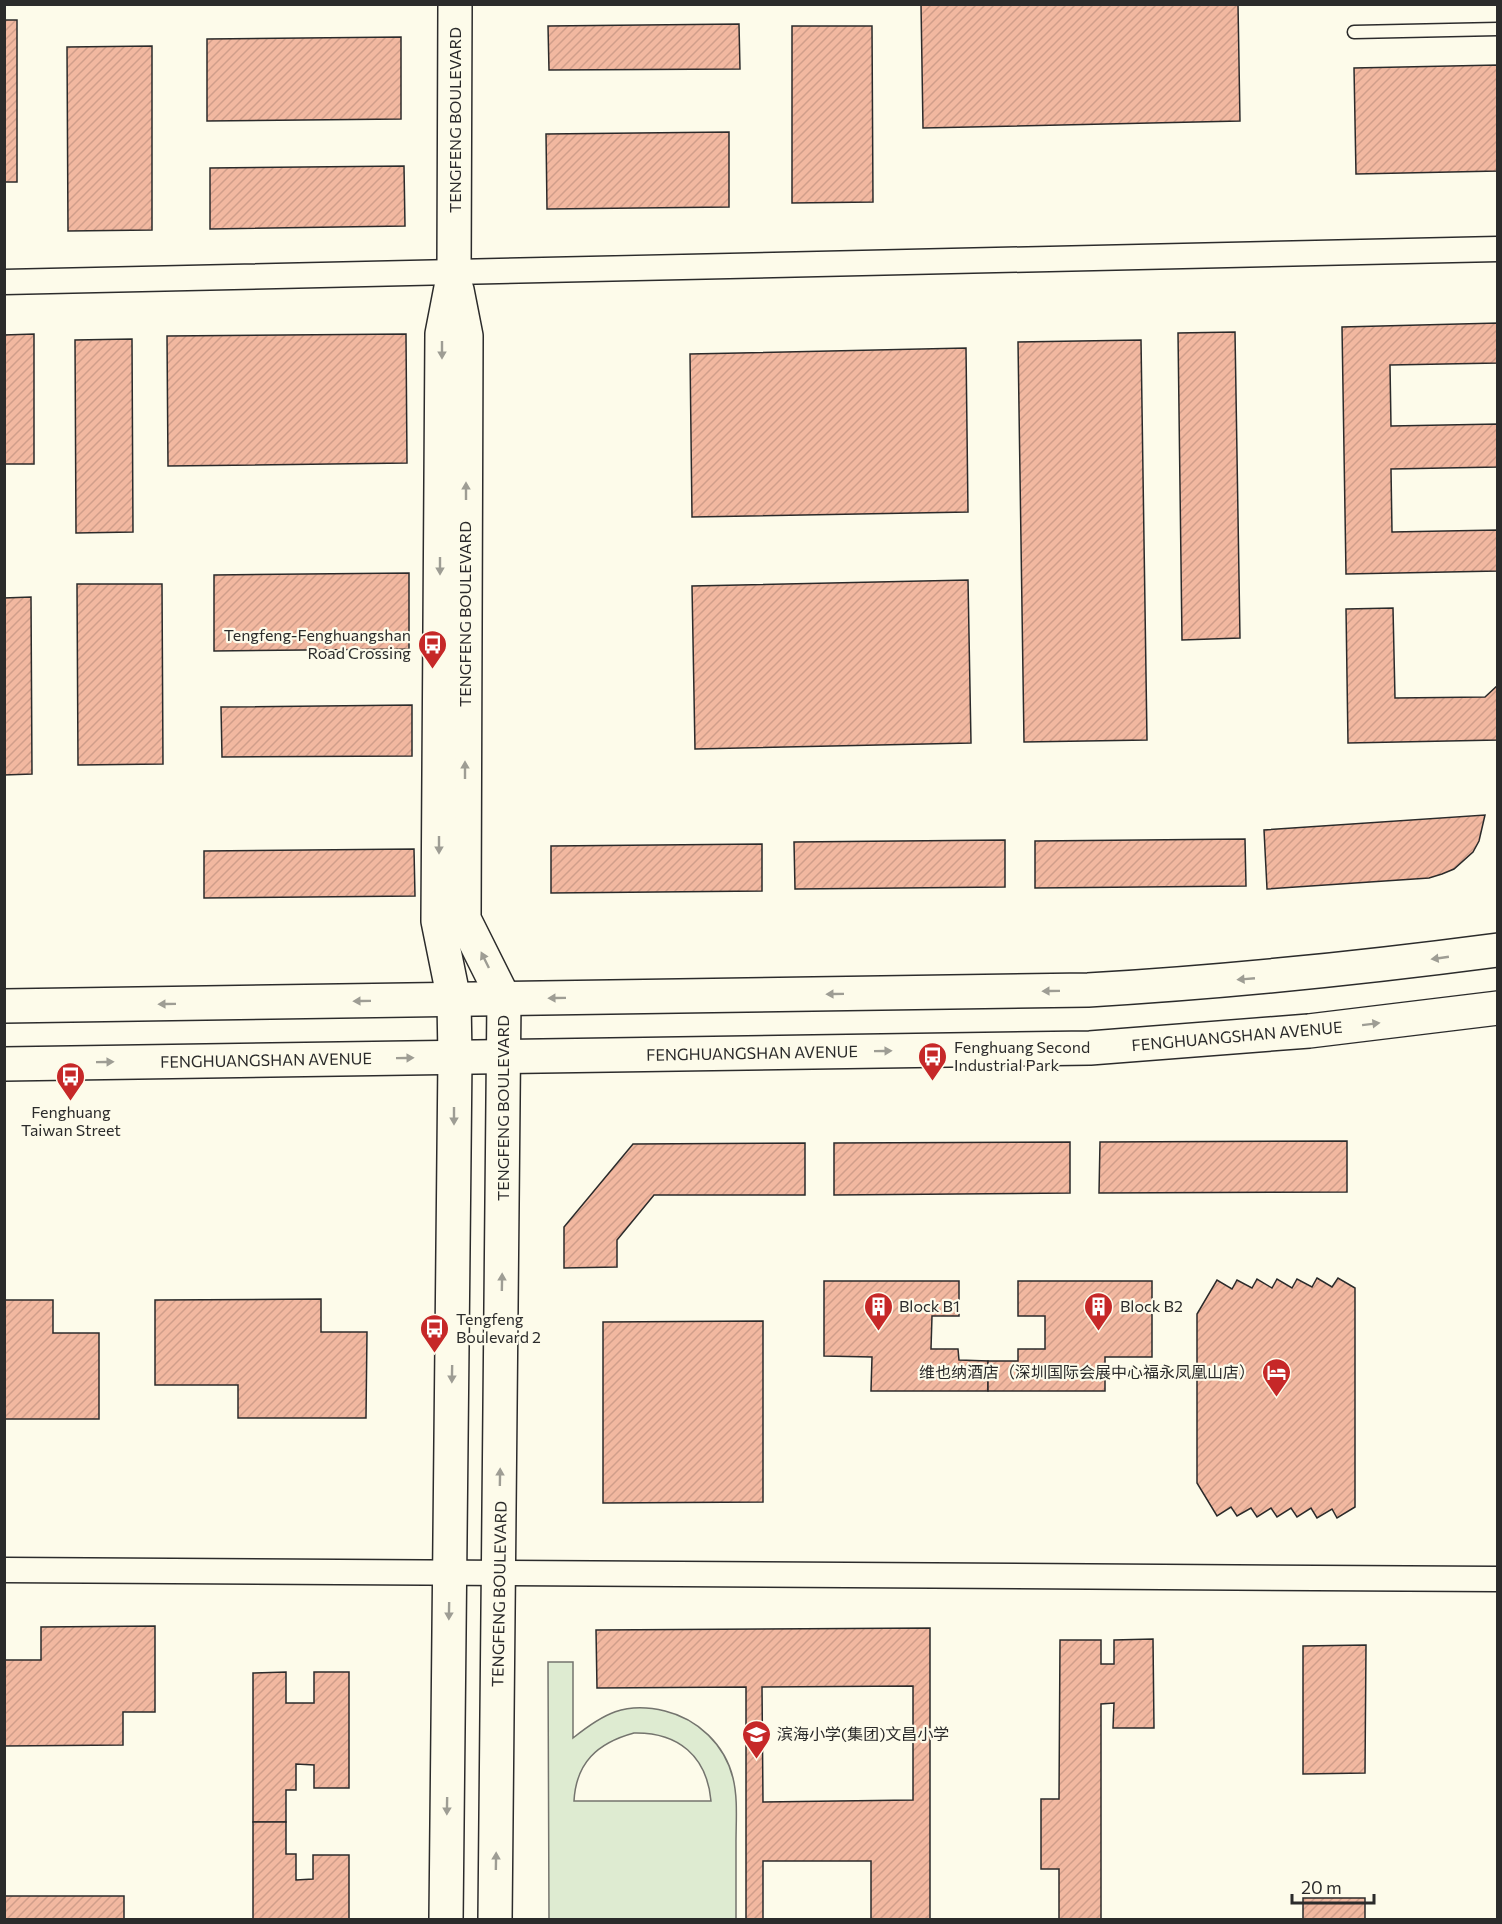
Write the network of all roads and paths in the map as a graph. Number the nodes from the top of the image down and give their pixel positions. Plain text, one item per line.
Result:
1 (455, 4) edge
2 (1497, 29) edge
3 (1354, 32) dead end
4 (1497, 249) edge
5 (454, 272) junction
6 (4, 282) edge
7 (1497, 950) edge
8 (504, 999) junction
9 (454, 1000) junction
10 (4, 1006) edge
11 (1497, 1008) edge
12 (504, 1056) junction
13 (455, 1057) junction
14 (4, 1064) edge
15 (4, 1570) edge
16 (450, 1573) junction
17 (499, 1573) junction
18 (1497, 1579) edge
19 (446, 1920) edge
20 (495, 1920) edge

1 - 5 street, TENGFENG BOULEVARD
2 - 3 lane
4 - 5 street
5 - 6 street
8 -> 5 street, TENGFENG BOULEVARD
5 -> 9 street, TENGFENG BOULEVARD
7 -> 8 street
8 - 9 street
8 - 12 street, TENGFENG BOULEVARD
9 -> 10 street
9 - 13 street, TENGFENG BOULEVARD
12 -> 11 street, FENGHUANGSHAN AVENUE
12 - 13 street, FENGHUANGSHAN AVENUE
17 -> 12 street, TENGFENG BOULEVARD
14 -> 13 street, FENGHUANGSHAN AVENUE
13 -> 16 street, TENGFENG BOULEVARD
15 - 16 street
16 - 17 street
16 -> 19 street, TENGFENG BOULEVARD
17 - 18 street
20 -> 17 street, TENGFENG BOULEVARD

